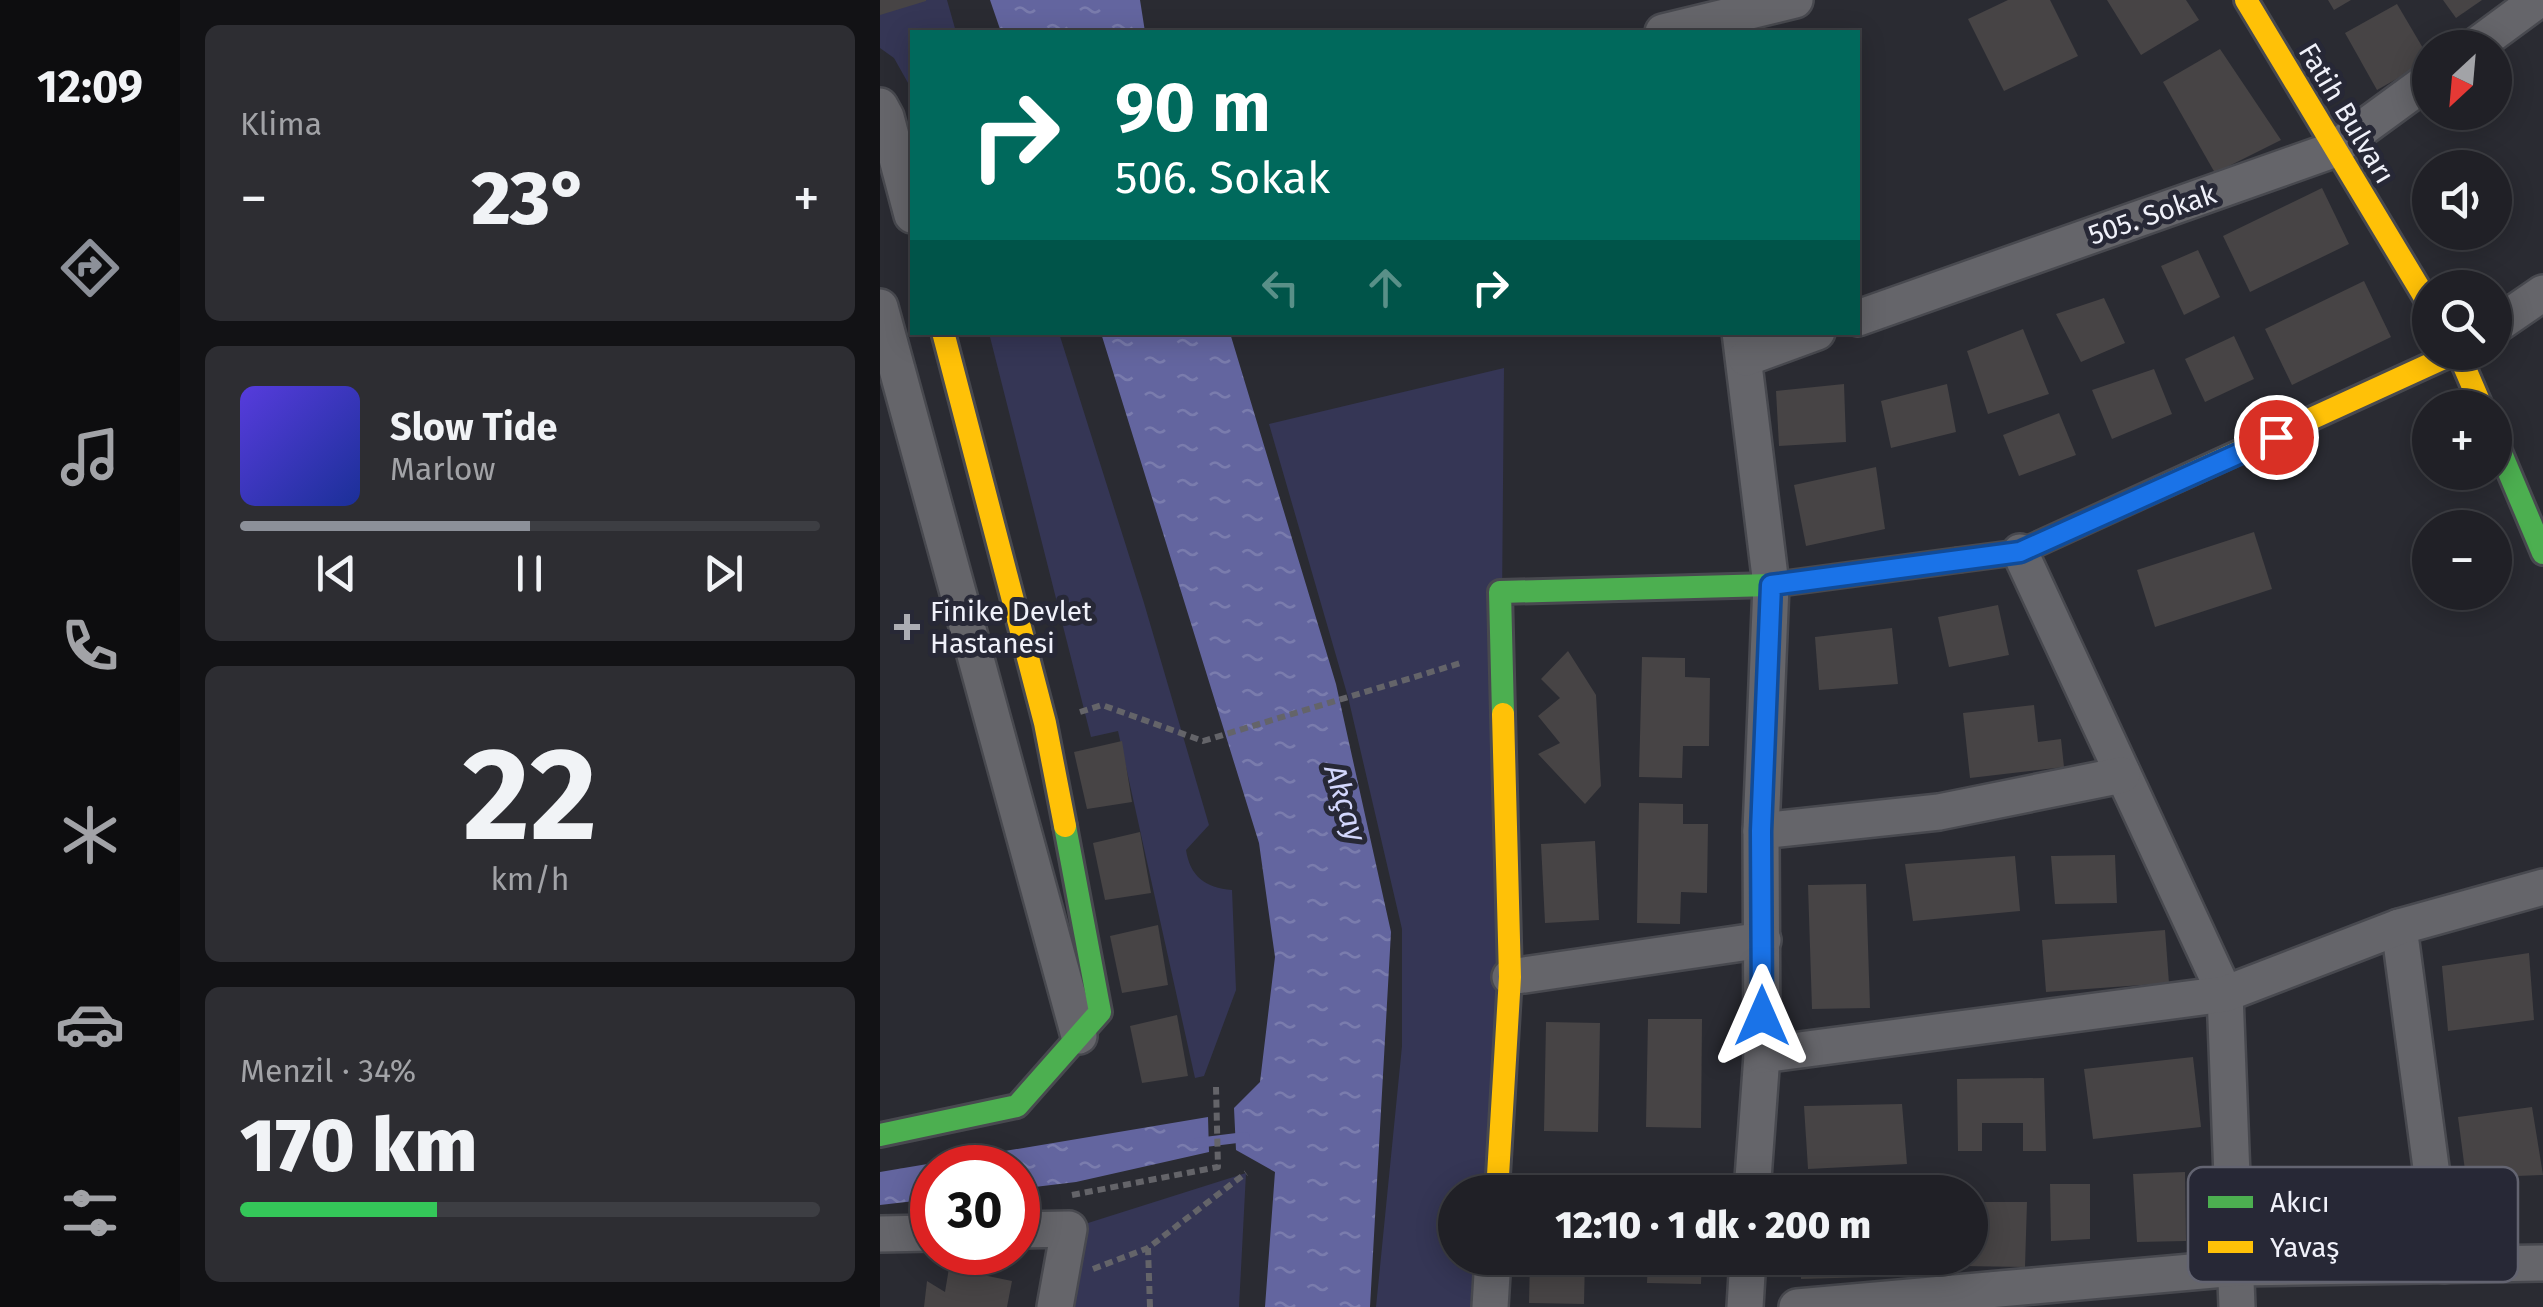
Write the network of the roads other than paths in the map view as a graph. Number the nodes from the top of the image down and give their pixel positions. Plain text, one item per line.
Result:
1 (1795, 0) edge
2 (2246, 0) edge
3 (2538, 0) edge
4 (1682, 30) edge
5 (2497, 30) edge
6 (2412, 92) edge
7 (880, 106) edge
8 (2333, 150) junction
9 (910, 207) edge
10 (2412, 277) edge
11 (2543, 293) edge
12 (880, 307) edge
13 (2512, 314) edge
14 (1860, 317) edge
15 (945, 335) edge
16 (1800, 335) edge
17 (1743, 345) edge
18 (2419, 370) edge
19 (2512, 479) edge
20 (2020, 552) junction
21 (2543, 553) edge
22 (1771, 585) junction
23 (2122, 774) junction
24 (1761, 831) junction
25 (2543, 887) edge
26 (2399, 927) junction
27 (1762, 940) junction
28 (1510, 977) junction
29 (2225, 994) junction
30 (1079, 1036) junction
31 (1762, 1054) junction
32 (880, 1136) edge
33 (2232, 1167) edge
34 (2431, 1167) edge
35 (1498, 1175) edge
36 (1753, 1175) edge
37 (1040, 1222) edge
38 (910, 1233) edge
39 (880, 1234) edge
40 (2518, 1263) edge
41 (2543, 1263) edge
42 (2188, 1272) edge
43 (1492, 1275) edge
44 (1747, 1275) edge
45 (2236, 1282) edge
46 (1058, 1294) edge
47 (1490, 1307) edge
48 (1744, 1307) edge
49 (1797, 1307) edge
50 (2237, 1307) edge

1 - 4 street
2 - 8 street, Fatih Bulvarı
3 - 5 street
6 - 8 street, 505. Sokak
7 - 9 street
8 - 10 street, Fatih Bulvarı
8 - 14 street, 505. Sokak
11 - 13 street
12 - 30 street
15 - 30 street
16 - 17 street
17 - 22 street
18 - 20 street
19 - 21 street
20 - 22 street
20 - 23 street
22 - 24 street
22 - 28 street
23 - 24 street
23 - 29 street
24 - 27 street
25 - 26 street
26 - 29 street
26 - 34 street
27 - 28 street
27 - 31 street
28 - 35 street
29 - 31 street
29 - 33 street
30 - 32 street
31 - 36 street
37 - 46 street
38 - 39 street
40 - 41 street
42 - 49 street
43 - 47 street
44 - 48 street
45 - 50 street

